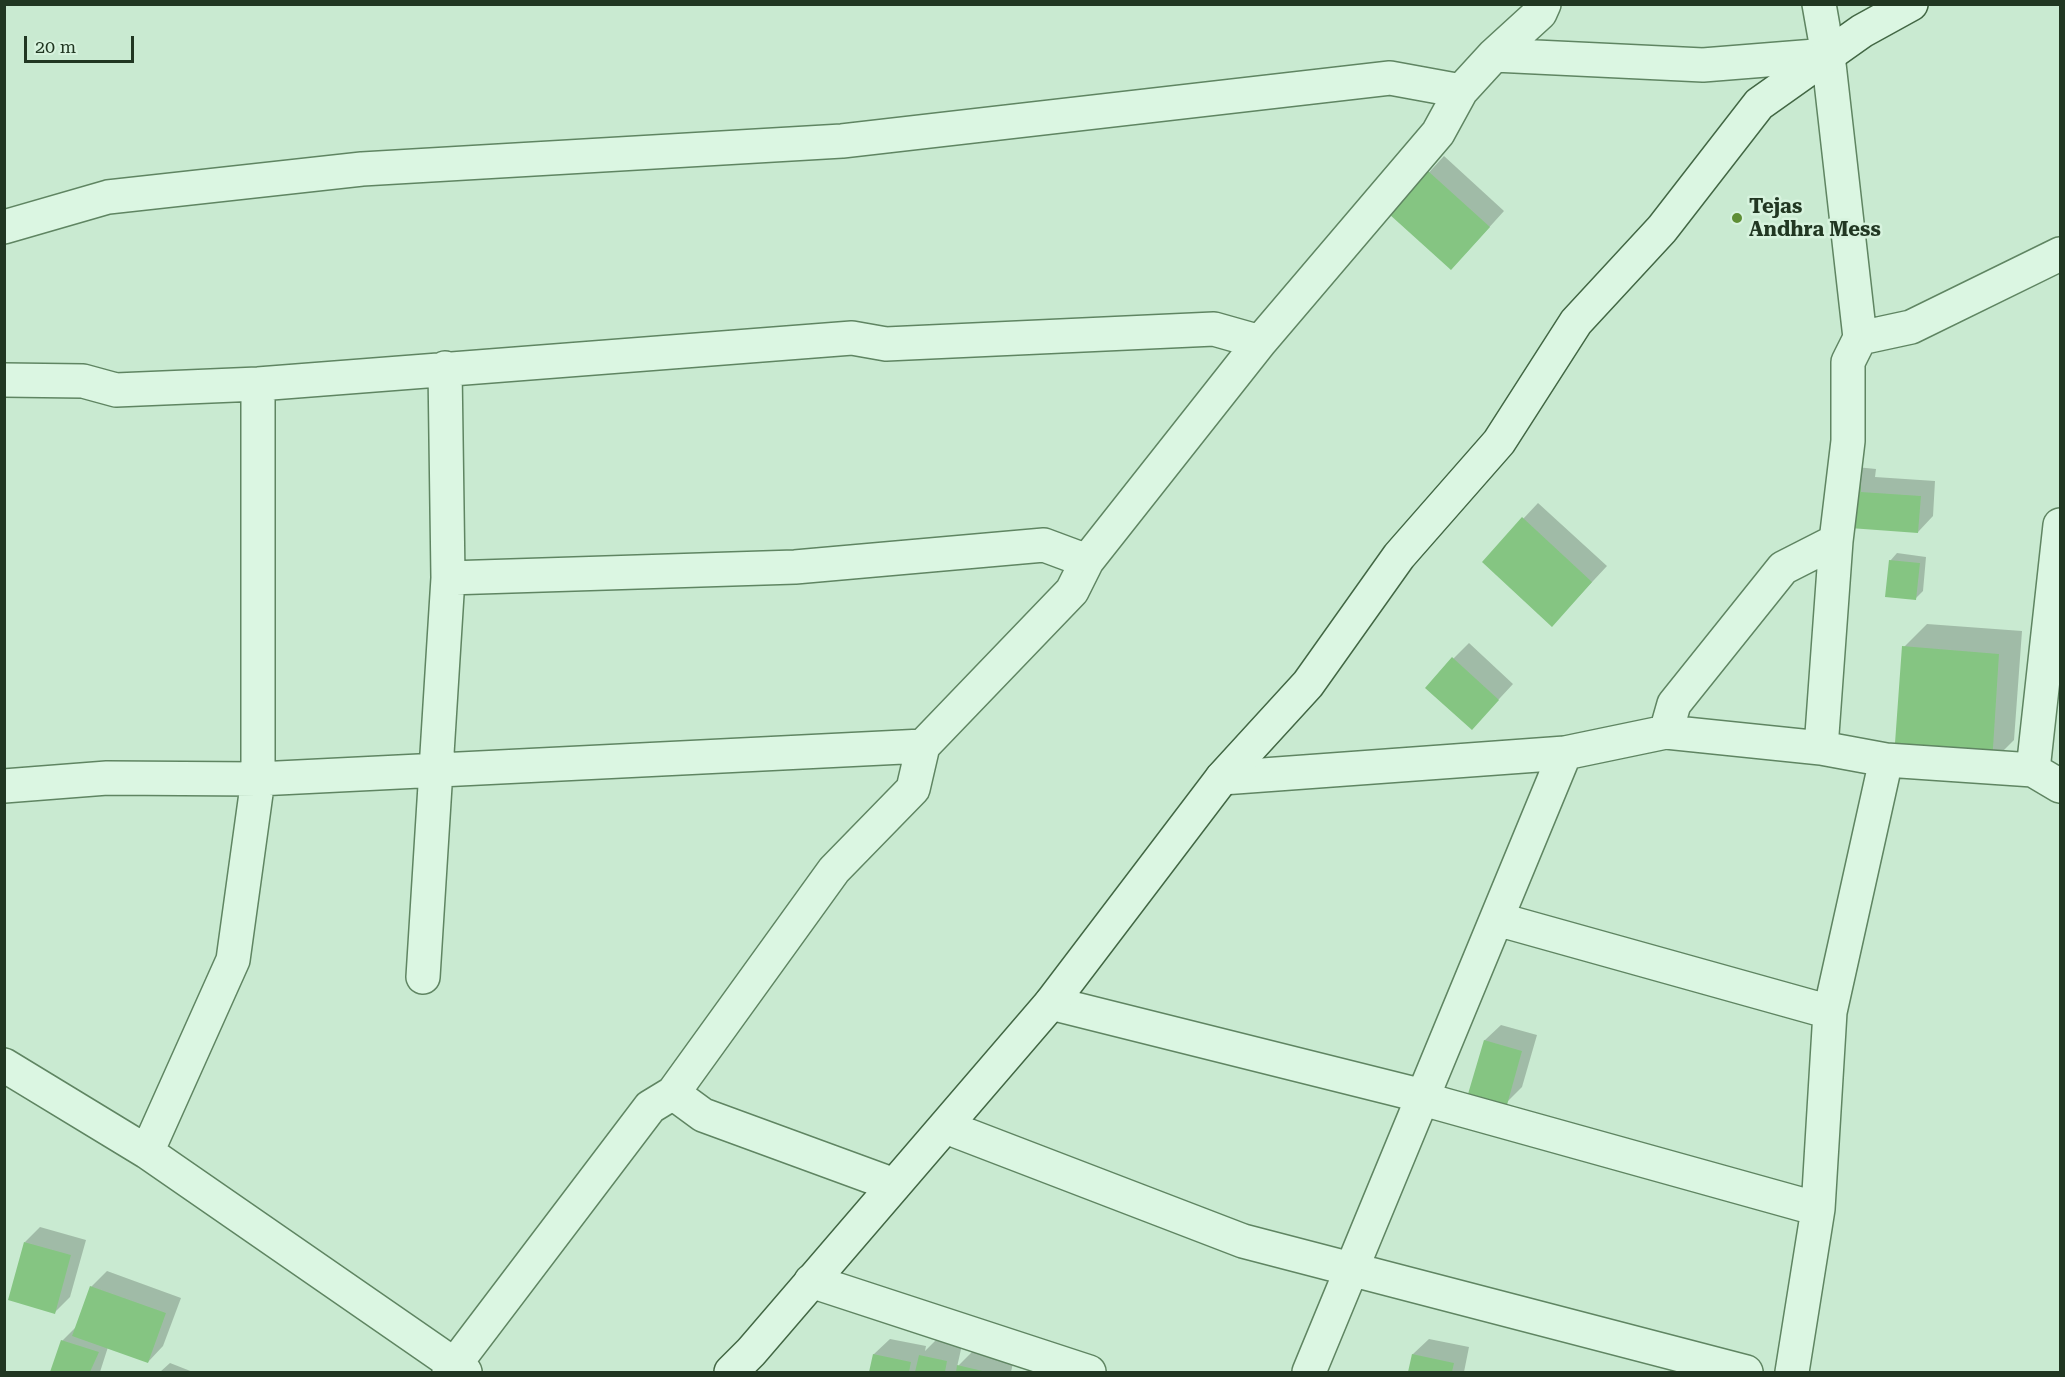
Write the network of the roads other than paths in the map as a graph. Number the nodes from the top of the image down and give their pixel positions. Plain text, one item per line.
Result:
1 (1544, 4) edge
2 (1819, 4) edge
3 (1911, 4) edge
4 (1494, 55) junction
5 (1828, 55) junction
6 (1461, 91) junction
7 (4, 227) edge
8 (2061, 254) edge
9 (1860, 338) junction
10 (1260, 342) junction
11 (444, 368) junction
12 (4, 380) edge
13 (258, 384) junction
14 (2061, 525) edge
15 (1836, 541) junction
16 (1087, 561) junction
17 (448, 578) junction
18 (1666, 732) junction
19 (923, 746) junction
20 (1821, 748) junction
21 (1565, 753) junction
22 (1886, 760) junction
23 (435, 769) junction
24 (2033, 770) junction
25 (1222, 778) junction
26 (258, 779) junction
27 (4, 786) edge
28 (2061, 786) edge
29 (1497, 919) junction
30 (423, 977) dead end
31 (1051, 1003) junction
32 (1830, 1011) junction
33 (4, 1065) edge
34 (673, 1094) junction
35 (1423, 1099) junction
36 (946, 1127) junction
37 (147, 1152) junction
38 (894, 1185) junction
39 (1818, 1209) junction
40 (1351, 1270) junction
41 (811, 1281) junction
42 (456, 1370) edge
43 (731, 1372) edge
44 (1089, 1372) edge
45 (1309, 1372) edge
46 (1746, 1372) edge
47 (1792, 1372) edge

1 - 4 street
2 - 5 street
3 - 5 street
4 - 5 street
4 - 6 street
5 - 9 street
5 - 25 street
6 - 7 street
6 - 10 street
8 - 9 street
9 - 15 street
10 - 11 street
10 - 16 street
11 - 13 street
11 - 17 street
12 - 13 street
13 - 26 street
14 - 24 street
15 - 18 street
15 - 20 street
16 - 17 street
16 - 19 street
17 - 23 street
18 - 20 street
18 - 21 street
19 - 23 street
19 - 34 street
20 - 22 street
21 - 25 street
21 - 29 street
22 - 24 street
22 - 32 street
23 - 26 street
23 - 30 street
24 - 28 street
25 - 31 street
26 - 27 street
26 - 37 street
29 - 32 street
29 - 35 street
31 - 35 street
31 - 36 street
32 - 39 street
33 - 37 street
34 - 38 street
34 - 42 street
35 - 39 street
35 - 40 street
36 - 38 street
36 - 40 street
37 - 42 street
38 - 41 street
39 - 47 street
40 - 45 street
40 - 46 street
41 - 43 street
41 - 44 street

